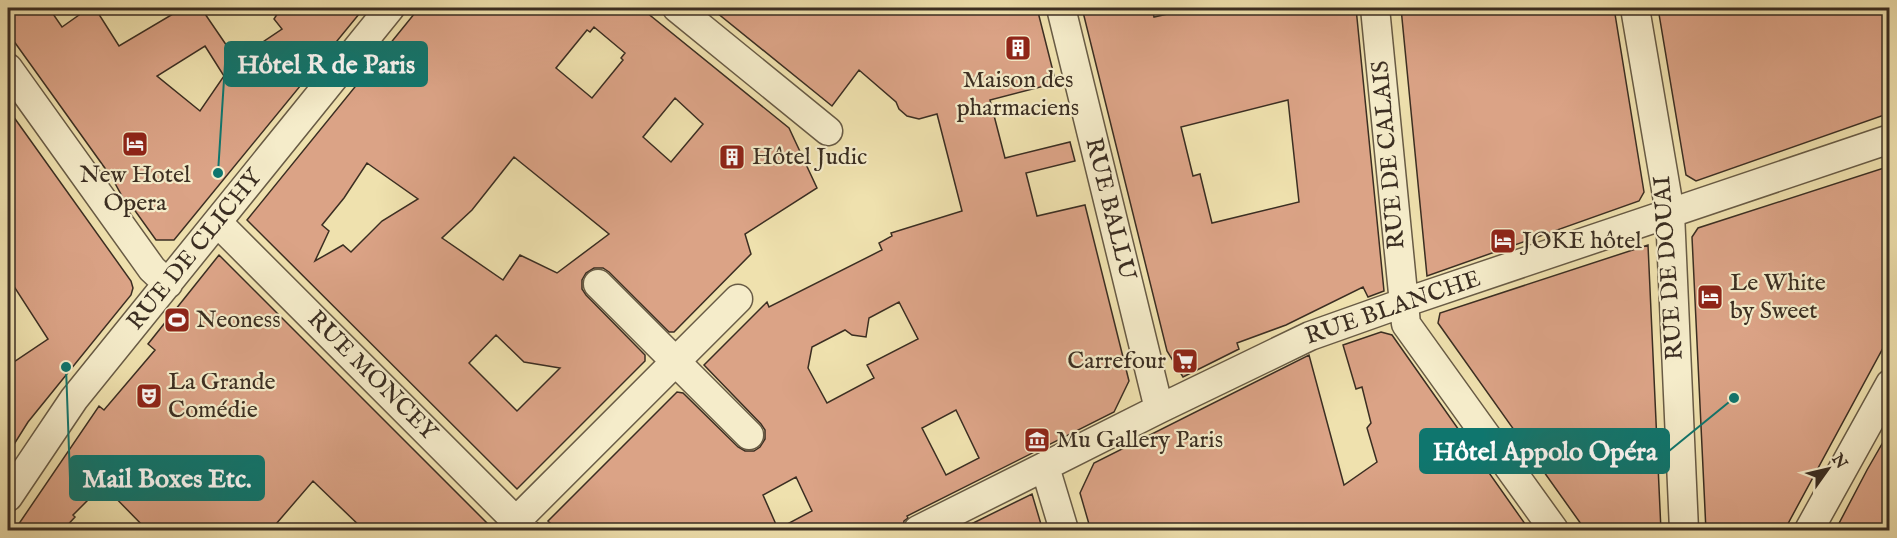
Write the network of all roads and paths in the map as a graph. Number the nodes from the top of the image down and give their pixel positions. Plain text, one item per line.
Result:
1 (390, 8) edge
2 (677, 8) edge
3 (1061, 8) edge
4 (1376, 8) edge
5 (1635, 8) edge
6 (8, 68) edge
7 (828, 131) dead end
8 (1890, 139) edge
9 (1670, 213) junction
10 (218, 223) junction
11 (168, 284) junction
12 (598, 284) dead end
13 (738, 299) dead end
14 (1403, 303) junction
15 (676, 361) junction
16 (1890, 384) edge
17 (1159, 409) junction
18 (749, 435) dead end
19 (1045, 467) junction
20 (8, 497) edge
21 (520, 526) edge
22 (918, 531) edge
23 (1064, 531) edge
24 (1554, 531) edge
25 (1684, 531) edge
26 (1809, 531) edge

1 - 10 street, RUE DE CLICHY
2 - 7 street
3 - 17 street, RUE BALLU
4 - 14 street, RUE DE CALAIS
5 - 9 street, RUE DE DOUAI
6 - 11 street
8 - 9 street, RUE BLANCHE
9 - 14 street, RUE BLANCHE
9 - 25 street, RUE DE DOUAI
10 - 11 street, RUE DE CLICHY
10 - 21 street, RUE MONCEY
11 - 20 street, RUE DE CLICHY
12 - 15 street
13 - 15 street
14 - 17 street, RUE BLANCHE
14 - 24 street, RUE DE CALAIS
15 - 18 street
15 - 21 street
16 - 26 street
17 - 19 street, RUE BLANCHE
19 - 22 street, RUE BLANCHE
19 - 23 street

